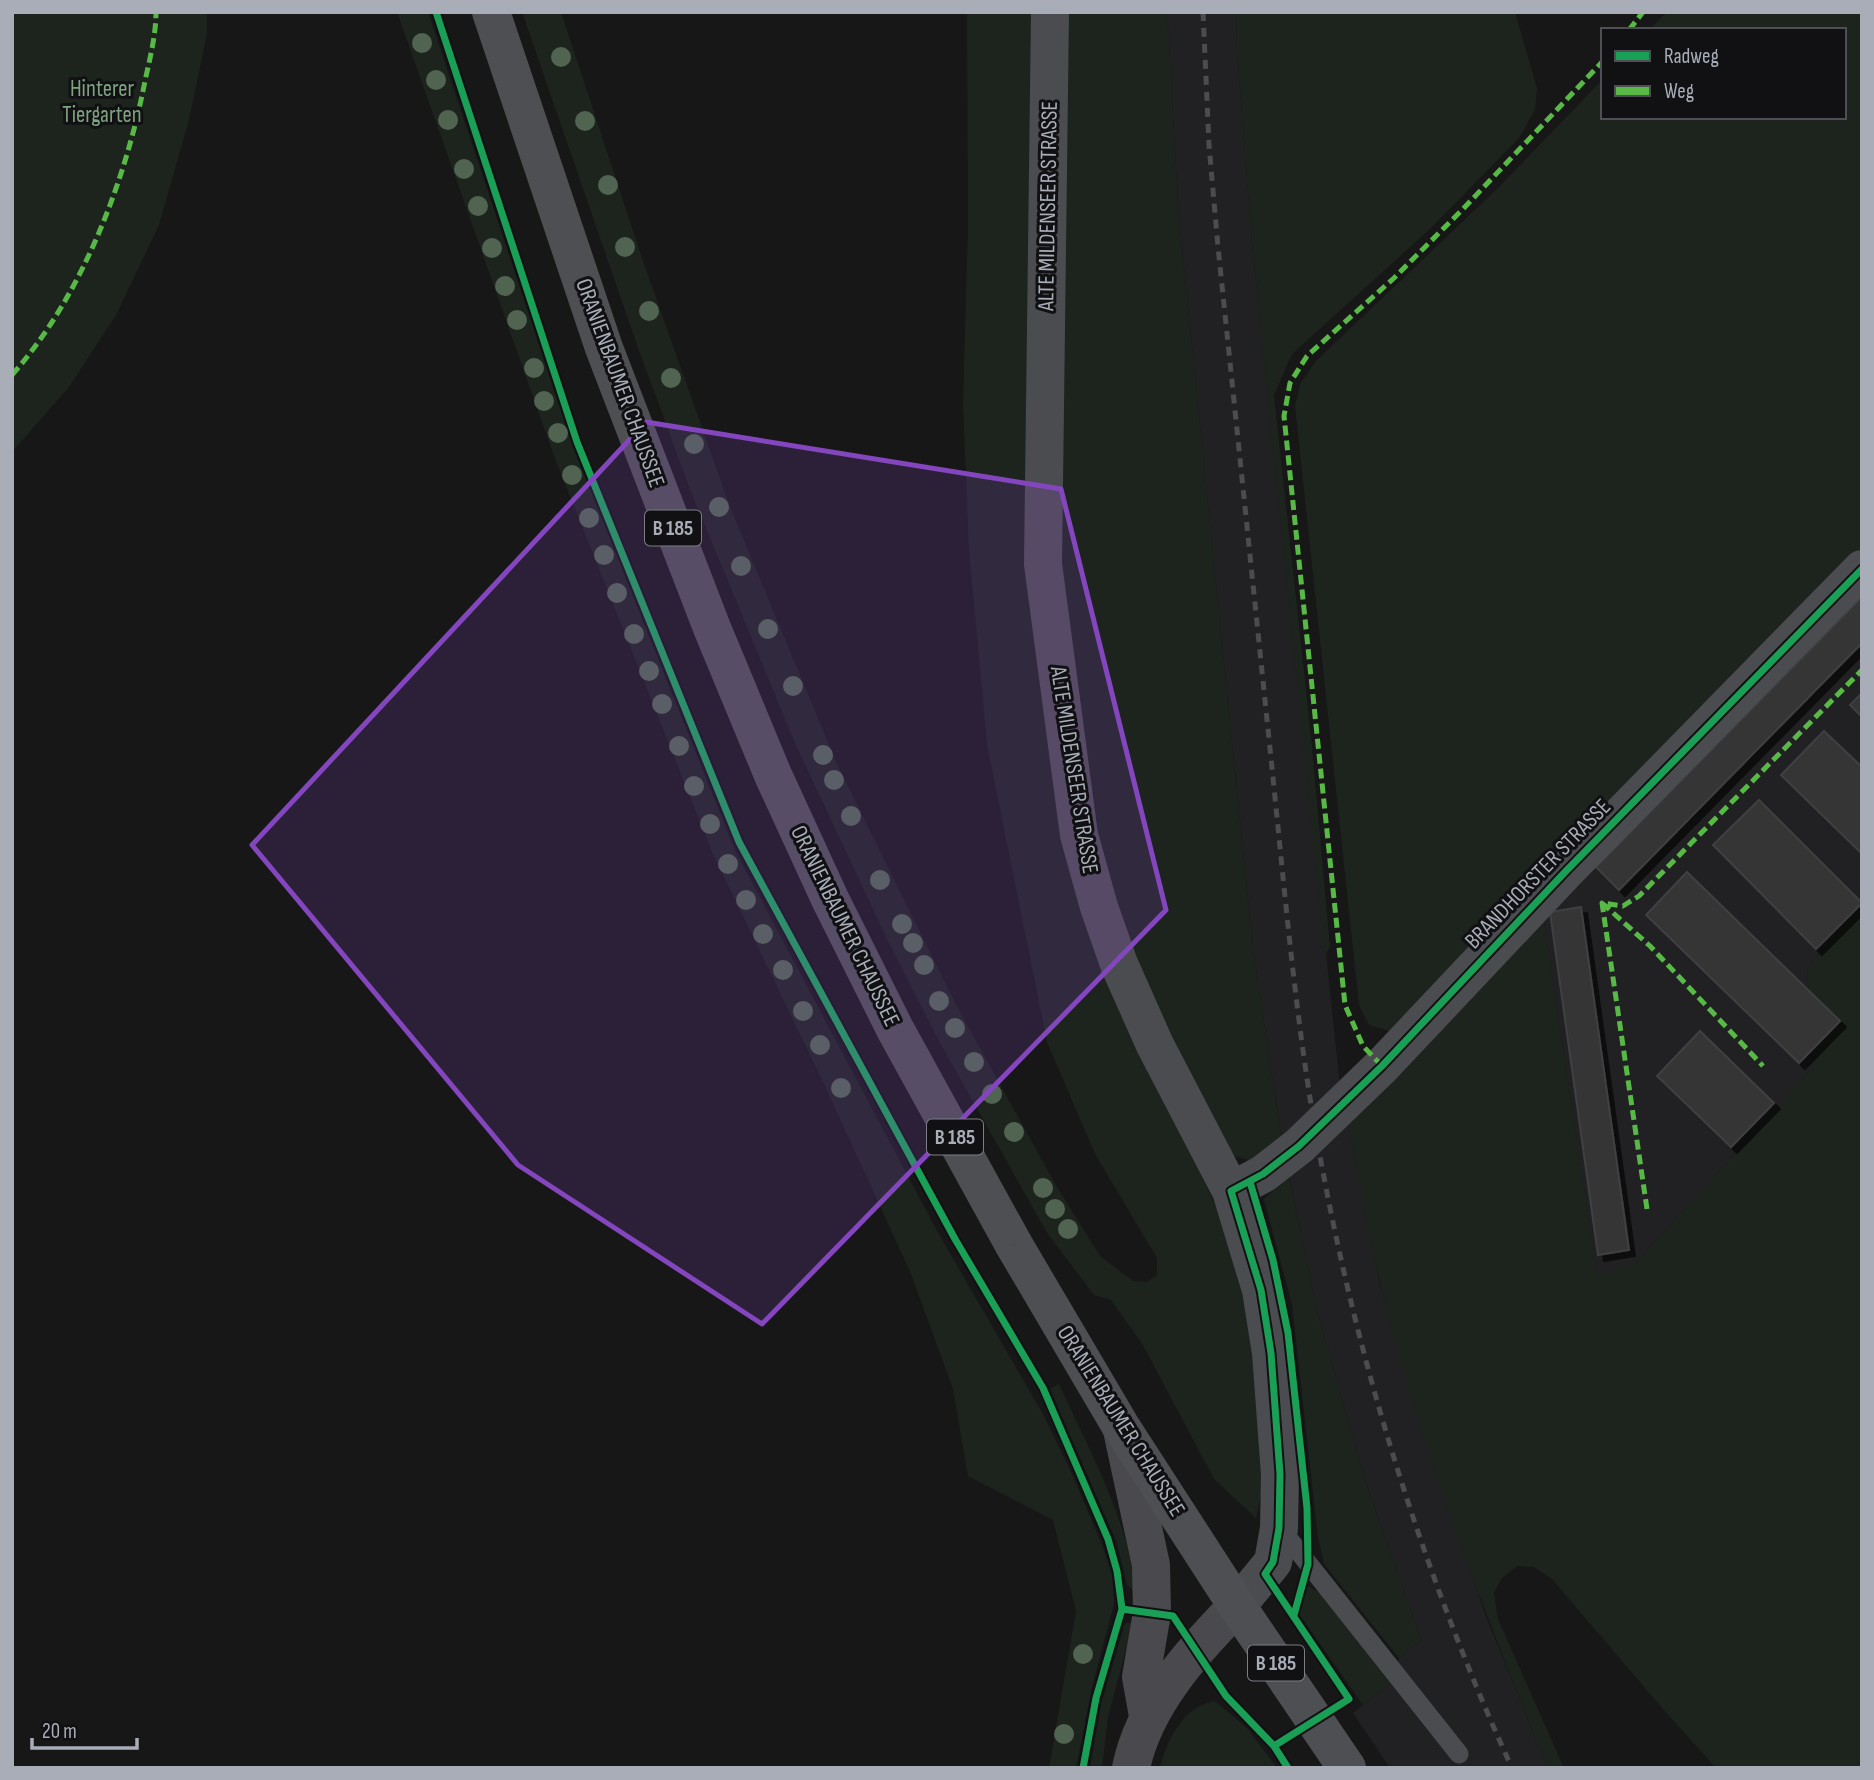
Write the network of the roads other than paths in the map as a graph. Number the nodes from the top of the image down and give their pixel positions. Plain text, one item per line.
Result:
1 (491, 12) edge
2 (1051, 12) edge
3 (1862, 569) edge
4 (1231, 1191) junction
5 (1120, 1425) junction
6 (1279, 1528) junction
7 (1237, 1605) junction
8 (1148, 1716) junction
9 (1459, 1754) dead end
10 (1131, 1768) edge
11 (1347, 1768) edge

1 - 5 main road, ORANIENBAUMER CHAUSSEE / B 185
2 - 4 street, ALTE MILDENSEER STRASSE
3 - 4 street, BRANDHORSTER STRASSE
4 - 6 street, ALTE MILDENSEER STRASSE
5 - 7 main road, ORANIENBAUMER CHAUSSEE / B 185
5 - 8 street
6 - 7 street, ALTE MILDENSEER STRASSE
6 - 9 lane
7 - 8 street
7 - 11 main road, ORANIENBAUMER CHAUSSEE / B 185
8 - 10 street

